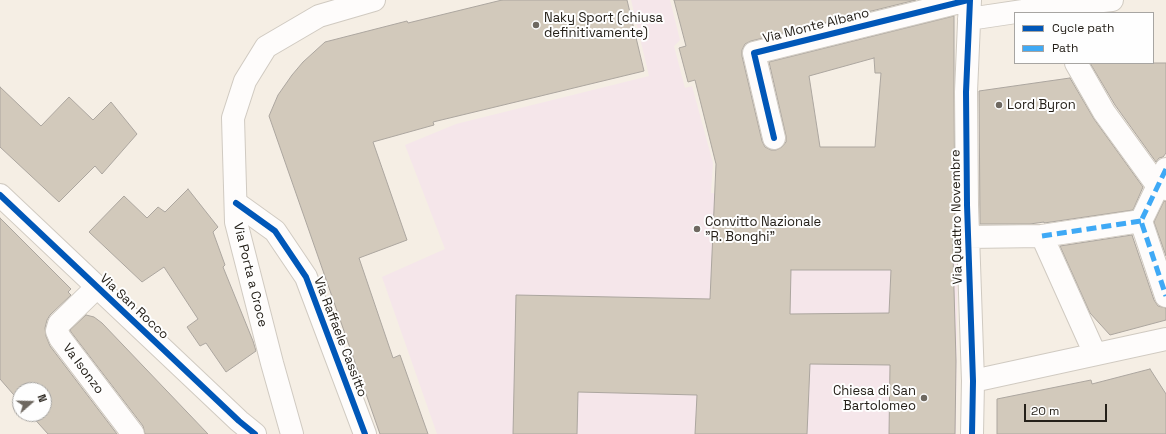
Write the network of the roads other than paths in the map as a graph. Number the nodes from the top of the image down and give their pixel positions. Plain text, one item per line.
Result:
1 (374, 0) edge
2 (1112, 0) edge
3 (969, 6) edge
4 (1057, 9) edge
5 (1077, 64) edge
6 (774, 138) dead end
7 (1163, 181) edge
8 (0, 195) edge
9 (236, 203) junction
10 (1141, 221) junction
11 (1042, 236) junction
12 (968, 237) junction
13 (97, 287) junction
14 (1166, 296) edge
15 (1166, 339) edge
16 (1095, 354) junction
17 (973, 381) junction
18 (133, 434) edge
19 (255, 434) edge
20 (292, 434) edge
21 (366, 434) edge
22 (972, 434) edge

1 - 9 street, Via Porta a Croce
2 - 4 street
3 - 4 street
3 - 6 street, Via Monte Albano
3 - 12 street, Via Quattro Novembre
5 - 7 street
7 - 10 street
8 - 13 street, Via San Rocco
9 - 20 street, Via Porta a Croce
9 - 21 street, Via Raffaele Cassitto
10 - 11 street
10 - 14 street
11 - 12 street
11 - 16 street
12 - 17 street, Via Quattro Novembre
13 - 18 street, Va Isonzo
13 - 19 street, Via San Rocco
15 - 16 street
16 - 17 street
17 - 22 street, Via Quattro Novembre

